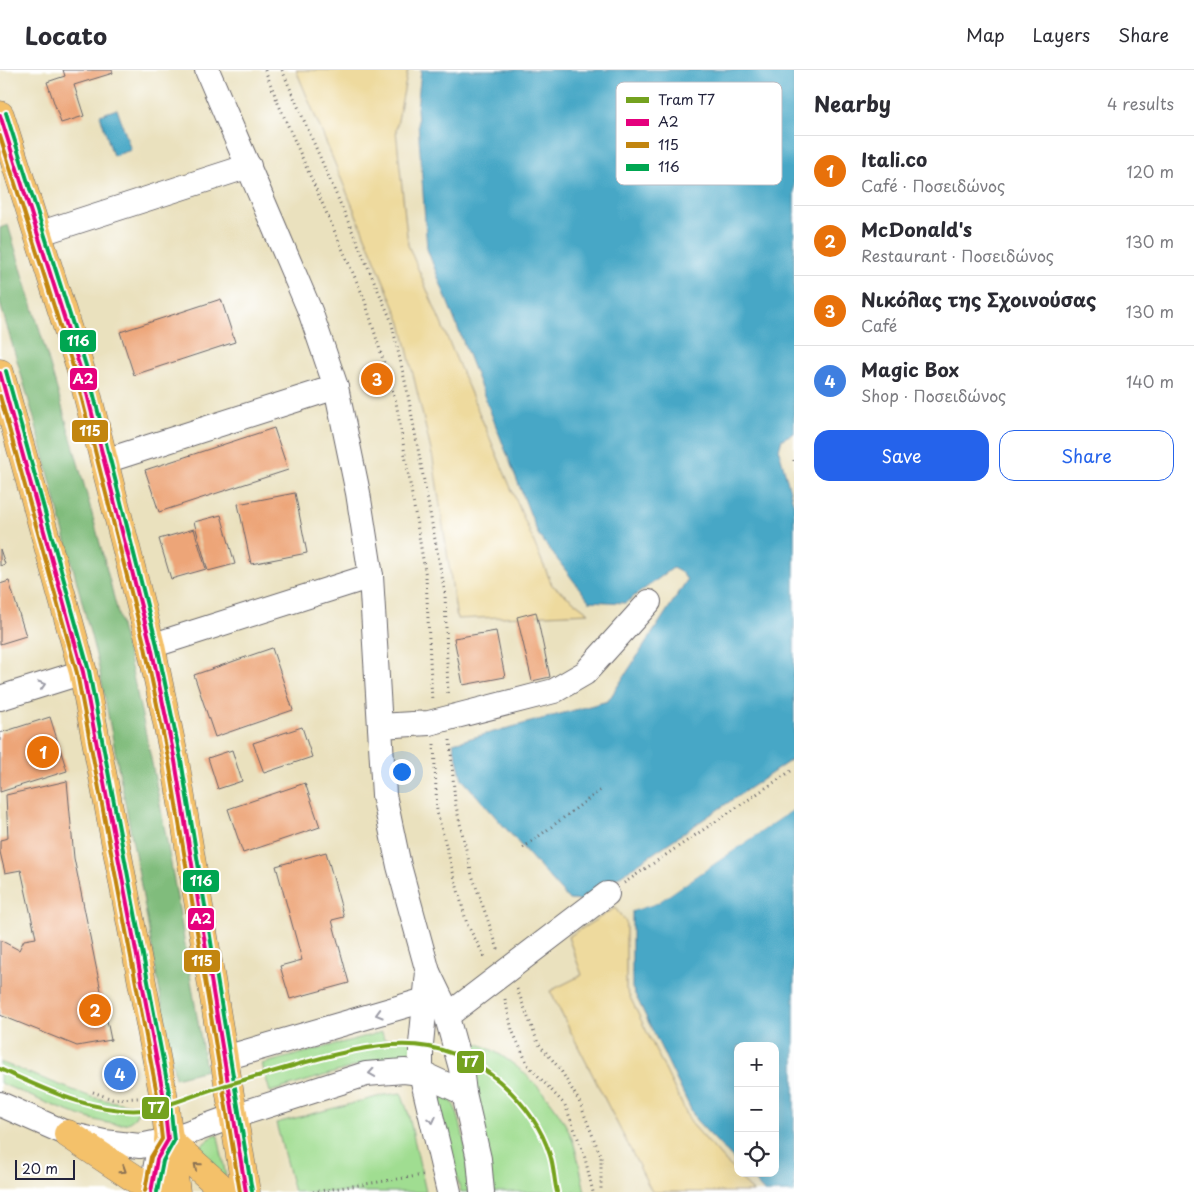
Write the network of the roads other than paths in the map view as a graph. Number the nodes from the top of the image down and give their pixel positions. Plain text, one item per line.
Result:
1 (207, 70) edge
2 (0, 115) edge
3 (249, 166) junction
4 (38, 234) junction
5 (0, 373) edge
6 (336, 387) junction
7 (105, 461) junction
8 (371, 576) junction
9 (649, 602) dead end
10 (150, 646) junction
11 (83, 672) junction
12 (0, 698) edge
13 (380, 726) junction
14 (607, 894) road end
15 (428, 972) junction
16 (425, 1000) junction
17 (447, 1016) junction
18 (225, 1058) junction
19 (421, 1073) junction
20 (464, 1093) junction
21 (0, 1104) edge
22 (234, 1116) junction
23 (68, 1134) junction
24 (168, 1140) junction
25 (447, 1182) edge
26 (158, 1191) edge
27 (226, 1192) edge
28 (246, 1192) edge
29 (482, 1192) edge

1 - 3 street
2 - 4 highway
3 - 4 street
3 - 6 street
4 - 7 highway
5 - 11 highway
6 - 7 street
6 - 8 street
7 - 10 highway
8 - 10 street
8 - 13 street
9 - 13 street
10 - 18 highway
12 -> 11 street
11 - 24 highway
13 - 15 street
14 - 17 street
15 - 16 street
15 - 17 street
16 -> 18 street
16 - 19 street
17 - 20 street
18 - 22 highway
19 - 20 street
19 -> 22 street
19 -> 25 street
20 - 29 street
21 - 23 street
22 - 24 street
22 - 28 highway
23 - 24 street
23 -> 26 highway
24 - 26 highway
27 -> 24 highway

